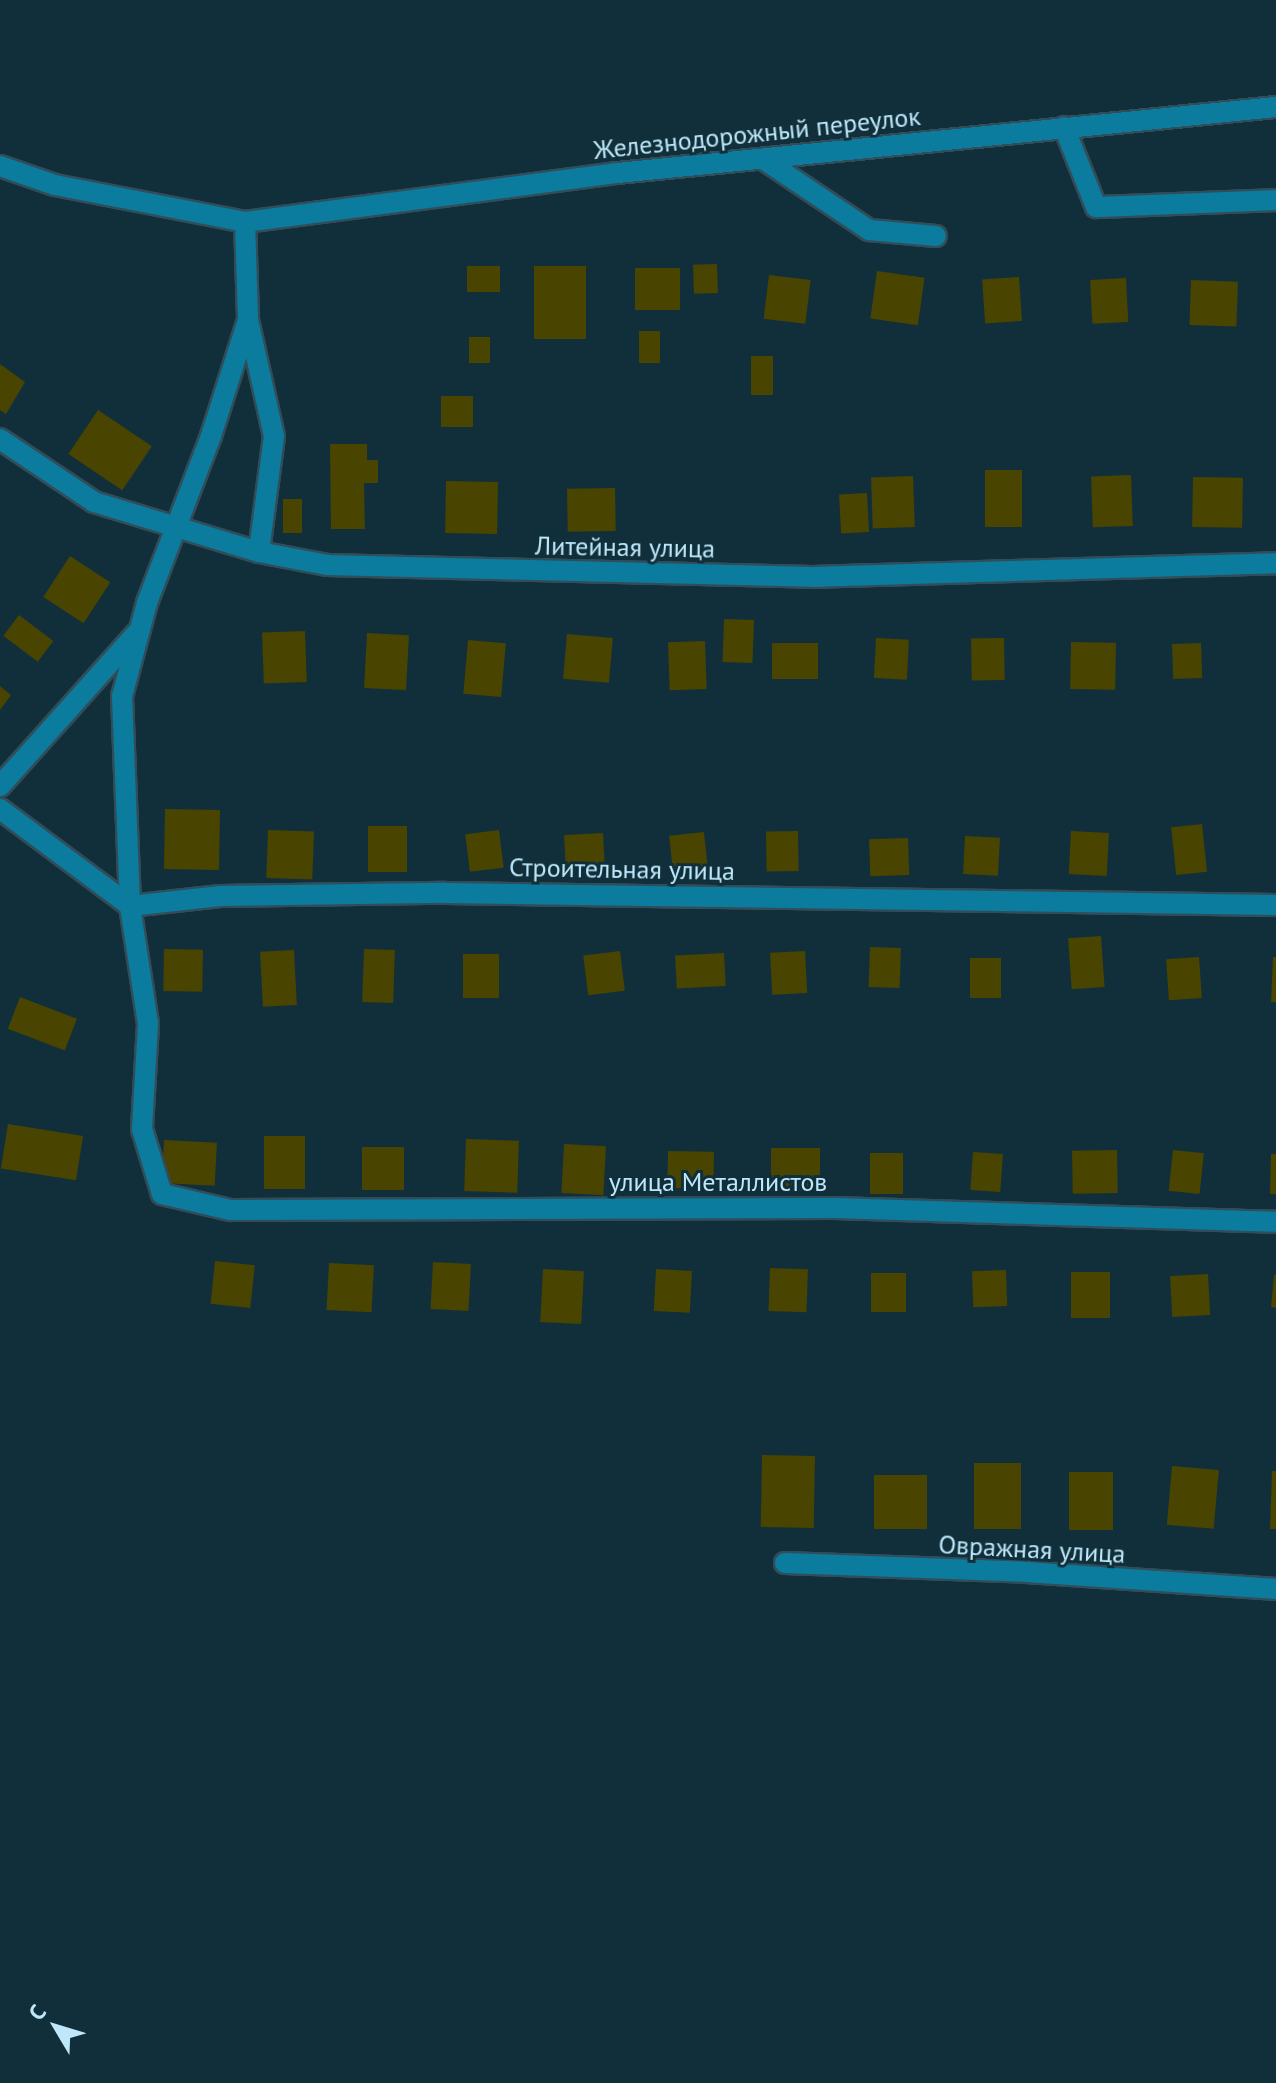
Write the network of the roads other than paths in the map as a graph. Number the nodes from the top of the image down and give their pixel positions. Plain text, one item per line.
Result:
1 (1276, 107) edge
2 (1064, 127) junction
3 (763, 159) junction
4 (0, 166) edge
5 (1276, 200) edge
6 (245, 222) junction
7 (936, 236) dead end
8 (248, 320) junction
9 (0, 439) edge
10 (176, 527) junction
11 (259, 552) junction
12 (1276, 563) edge
13 (139, 630) junction
14 (0, 786) edge
15 (0, 809) edge
16 (1276, 905) edge
17 (130, 906) junction
18 (1276, 1222) edge
19 (785, 1563) dead end
20 (1276, 1589) edge

1 - 2 street, Железнодорожный переулок
2 - 3 street, Железнодорожный переулок
2 - 5 street
3 - 6 street, Железнодорожный переулок
3 - 7 street
4 - 6 street, Железнодорожный переулок
6 - 8 street
8 - 10 street
8 - 11 street
9 - 10 street, Литейная улица
10 - 11 street, Литейная улица
10 - 13 street
11 - 12 street, Литейная улица
13 - 14 street
13 - 17 street
15 - 17 street
16 - 17 street, Строительная улица
17 - 18 street, улица Металлистов
19 - 20 street, Овражная улица

